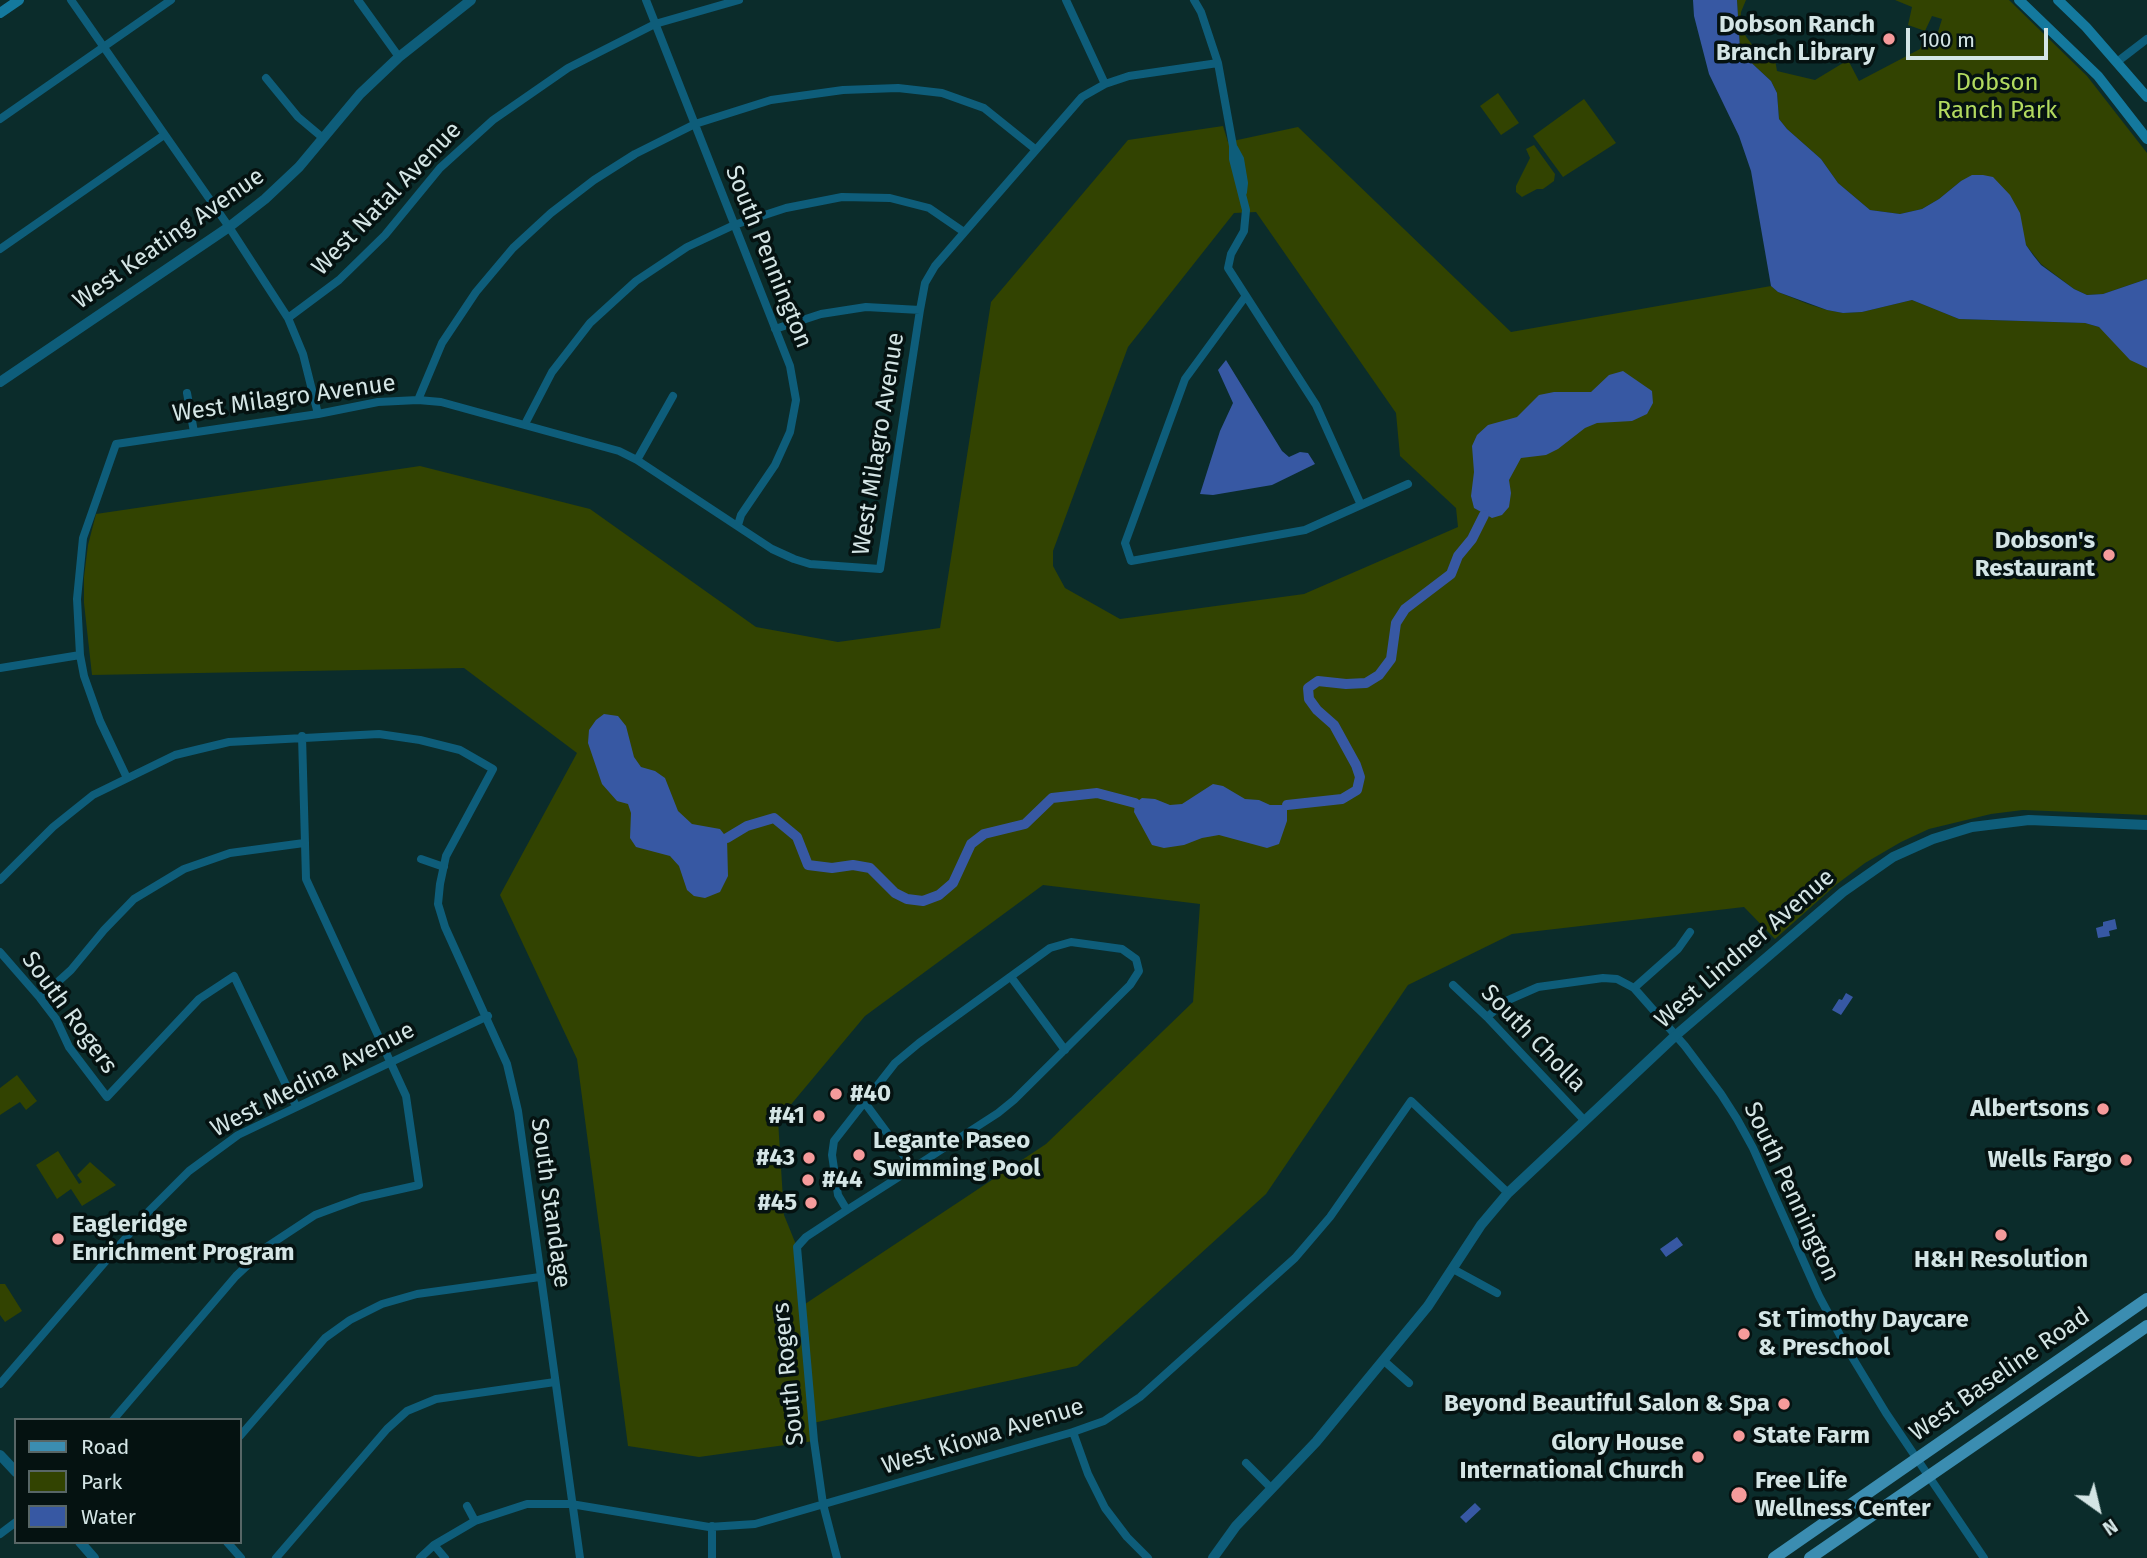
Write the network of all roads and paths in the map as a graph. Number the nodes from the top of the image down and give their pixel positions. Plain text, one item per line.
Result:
1 (19, 0) edge
2 (71, 0) edge
3 (171, 0) edge
4 (358, 0) edge
5 (471, 0) edge
6 (646, 0) edge
7 (739, 0) edge
8 (1066, 0) edge
9 (1194, 0) edge
10 (2020, 0) edge
11 (2058, 0) edge
12 (0, 13) edge
13 (655, 24) junction
14 (2147, 40) edge
15 (103, 47) junction
16 (399, 57) junction
17 (2117, 62) junction
18 (1218, 63) junction
19 (2098, 76) junction
20 (266, 78) dead end
21 (1105, 84) junction
22 (2147, 97) edge
23 (0, 119) edge
24 (695, 124) junction
25 (164, 135) junction
26 (323, 138) junction
27 (2147, 139) edge
28 (1035, 149) junction
29 (734, 225) junction
30 (229, 227) junction
31 (964, 232) junction
32 (0, 250) edge
33 (1245, 297) junction
34 (920, 310) junction
35 (288, 318) junction
36 (775, 328) junction
37 (0, 382) edge
38 (187, 393) dead end
39 (673, 396) dead end
40 (418, 400) junction
41 (318, 414) junction
42 (525, 424) junction
43 (194, 432) junction
44 (637, 460) junction
45 (1408, 484) dead end
46 (1361, 505) junction
47 (738, 525) junction
48 (80, 655) junction
49 (0, 668) edge
50 (302, 736) junction
51 (127, 778) junction
52 (2147, 825) edge
53 (304, 843) junction
54 (421, 859) dead end
55 (444, 867) junction
56 (0, 880) edge
57 (1690, 932) dead end
58 (0, 952) edge
59 (1011, 977) junction
60 (1452, 985) dead end
61 (1634, 988) junction
62 (40, 998) junction
63 (488, 1016) junction
64 (1487, 1017) junction
65 (1675, 1036) junction
66 (1065, 1050) junction
67 (391, 1060) junction
68 (865, 1103) junction
69 (296, 1105) junction
70 (1584, 1120) junction
71 (913, 1168) junction
72 (1508, 1193) junction
73 (847, 1210) junction
74 (1453, 1269) junction
75 (540, 1277) junction
76 (1497, 1293) dead end
77 (2147, 1299) edge
78 (2147, 1326) edge
79 (1383, 1360) junction
80 (555, 1382) junction
81 (1409, 1383) dead end
82 (0, 1384) edge
83 (115, 1418) edge
84 (1073, 1432) junction
85 (242, 1434) edge
86 (0, 1455) edge
87 (1917, 1458) junction
88 (1246, 1464) dead end
89 (14, 1470) edge
90 (1929, 1475) junction
91 (1272, 1489) junction
92 (571, 1504) junction
93 (822, 1504) junction
94 (467, 1506) dead end
95 (475, 1521) junction
96 (14, 1524) edge
97 (712, 1526) junction
98 (0, 1535) edge
99 (82, 1544) edge
100 (229, 1544) edge
101 (434, 1545) junction
102 (94, 1558) edge
103 (241, 1558) edge
104 (276, 1558) edge
105 (420, 1558) edge
106 (445, 1558) edge
107 (580, 1558) edge
108 (712, 1558) edge
109 (837, 1558) edge
110 (1148, 1558) edge
111 (1213, 1558) edge
112 (1774, 1558) edge
113 (1810, 1558) edge
114 (1984, 1558) edge

1 - 12 main road
2 - 15 street
3 - 15 street
4 - 16 street
5 - 16 street, West Keating Avenue
6 - 13 street, South Pennington
7 - 13 street, West Natal Avenue
8 - 21 street
9 - 18 street
10 - 19 main road
11 - 17 main road
13 - 24 street, South Pennington
13 - 35 street, West Natal Avenue
14 - 17 street
15 - 23 street
15 - 25 street
16 - 26 street, West Keating Avenue
17 - 19 main road
17 - 22 main road
18 - 21 street, West Milagro Avenue
18 - 33 street
19 - 27 main road
20 - 26 street
21 - 28 street, West Milagro Avenue
24 - 28 street
24 - 29 street, South Pennington
24 - 40 street
25 - 30 street
25 - 32 street
26 - 30 street, West Keating Avenue
28 - 31 street, West Milagro Avenue
29 - 31 street
29 - 36 street, South Pennington
29 - 42 street
30 - 35 street
30 - 37 street, West Keating Avenue
31 - 34 street, West Milagro Avenue
33 - 46 street
33 - 46 street
34 - 36 street
34 - 47 street, West Milagro Avenue
35 - 41 street
36 - 47 street, South Pennington
38 - 43 street
39 - 44 street
40 - 41 street, West Milagro Avenue
40 - 42 street, West Milagro Avenue
41 - 43 street, West Milagro Avenue
42 - 44 street, West Milagro Avenue
43 - 48 street, West Milagro Avenue
44 - 47 street, West Milagro Avenue
45 - 46 street
48 - 49 street
48 - 51 street
50 - 51 street
50 - 53 street
50 - 55 street, South Standage
51 - 56 street
52 - 65 street, West Lindner Avenue
53 - 62 street
53 - 67 street
54 - 55 street
55 - 63 street, South Standage
57 - 61 street
58 - 62 street, South Rogers
59 - 66 street
59 - 66 street, South Rogers
59 - 68 street, South Rogers
60 - 64 street, South Cholla
61 - 64 street
61 - 65 street, South Pennington
62 - 69 street, South Rogers
63 - 67 street, West Medina Avenue
63 - 75 street, South Standage
64 - 70 street, South Cholla
65 - 70 street, West Lindner Avenue
65 - 87 street, South Pennington
66 - 71 street, South Rogers
67 - 69 street, West Medina Avenue
67 - 83 street
68 - 71 street
68 - 73 street, South Rogers
69 - 82 street, West Medina Avenue
70 - 72 street, West Lindner Avenue
71 - 73 street, South Rogers
72 - 74 street, West Lindner Avenue
72 - 84 street, West Kiowa Avenue
73 - 93 street, South Rogers
74 - 76 street
74 - 79 street, West Lindner Avenue
75 - 80 street, South Standage
75 - 85 street
77 - 87 main road, West Baseline Road
78 - 90 main road, West Baseline Road
79 - 81 street
79 - 91 street, West Lindner Avenue
80 - 92 street, South Standage
80 - 104 street
84 - 93 street, West Kiowa Avenue
84 - 110 street
86 - 89 street
87 - 90 street, South Pennington
87 - 112 main road, West Baseline Road
88 - 91 street
90 - 113 main road, West Baseline Road
90 - 114 street, South Pennington
91 - 111 street, West Lindner Avenue
92 - 95 street, West Kiowa Avenue
92 - 97 street, West Kiowa Avenue
92 - 107 street, South Standage
93 - 97 street, West Kiowa Avenue
93 - 109 street, South Rogers
94 - 95 street
95 - 101 street, West Kiowa Avenue
96 - 98 street
97 - 108 street
99 - 102 street
100 - 103 street
101 - 105 street, West Kiowa Avenue
101 - 106 street

